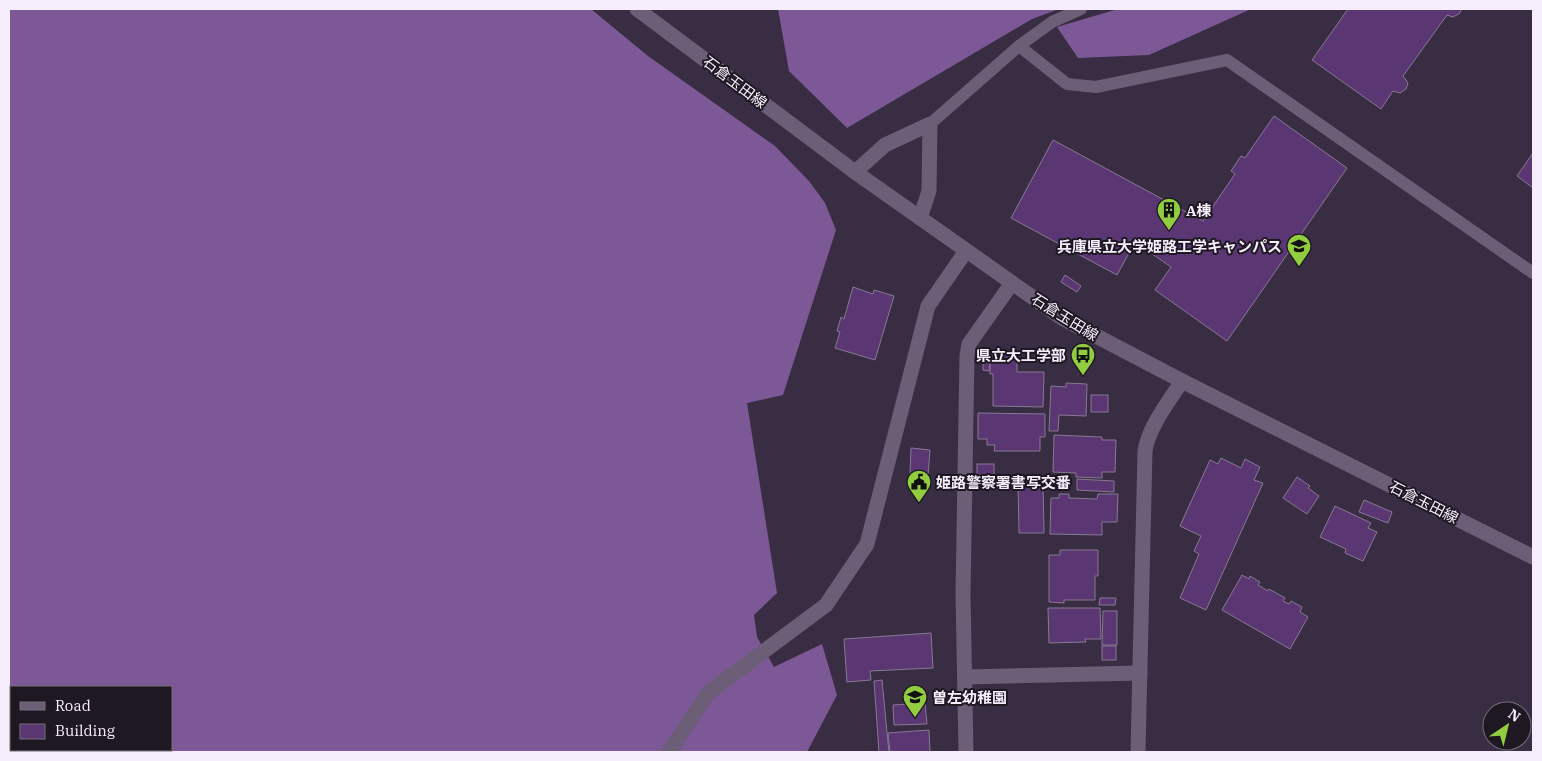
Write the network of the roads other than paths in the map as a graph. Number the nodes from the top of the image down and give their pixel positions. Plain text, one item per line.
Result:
1 (637, 9) edge
2 (1081, 9) edge
3 (1019, 46) junction
4 (930, 124) junction
5 (855, 172) junction
6 (920, 218) junction
7 (966, 251) junction
8 (1533, 273) edge
9 (1012, 283) junction
10 (1182, 381) junction
11 (1533, 557) edge
12 (1140, 673) junction
13 (965, 678) junction
14 (668, 752) edge
15 (966, 752) edge
16 (1138, 752) edge

1 - 5 street, 石倉玉田線
2 - 3 lane
3 - 4 lane
3 - 8 lane
4 - 5 street
4 - 6 street
5 - 6 street, 石倉玉田線
6 - 7 street, 石倉玉田線
7 - 9 street, 石倉玉田線
7 - 14 street
9 - 10 street, 石倉玉田線
9 - 13 street
10 - 11 street, 石倉玉田線
10 - 12 street
12 - 13 street
12 - 16 street
13 - 15 street

